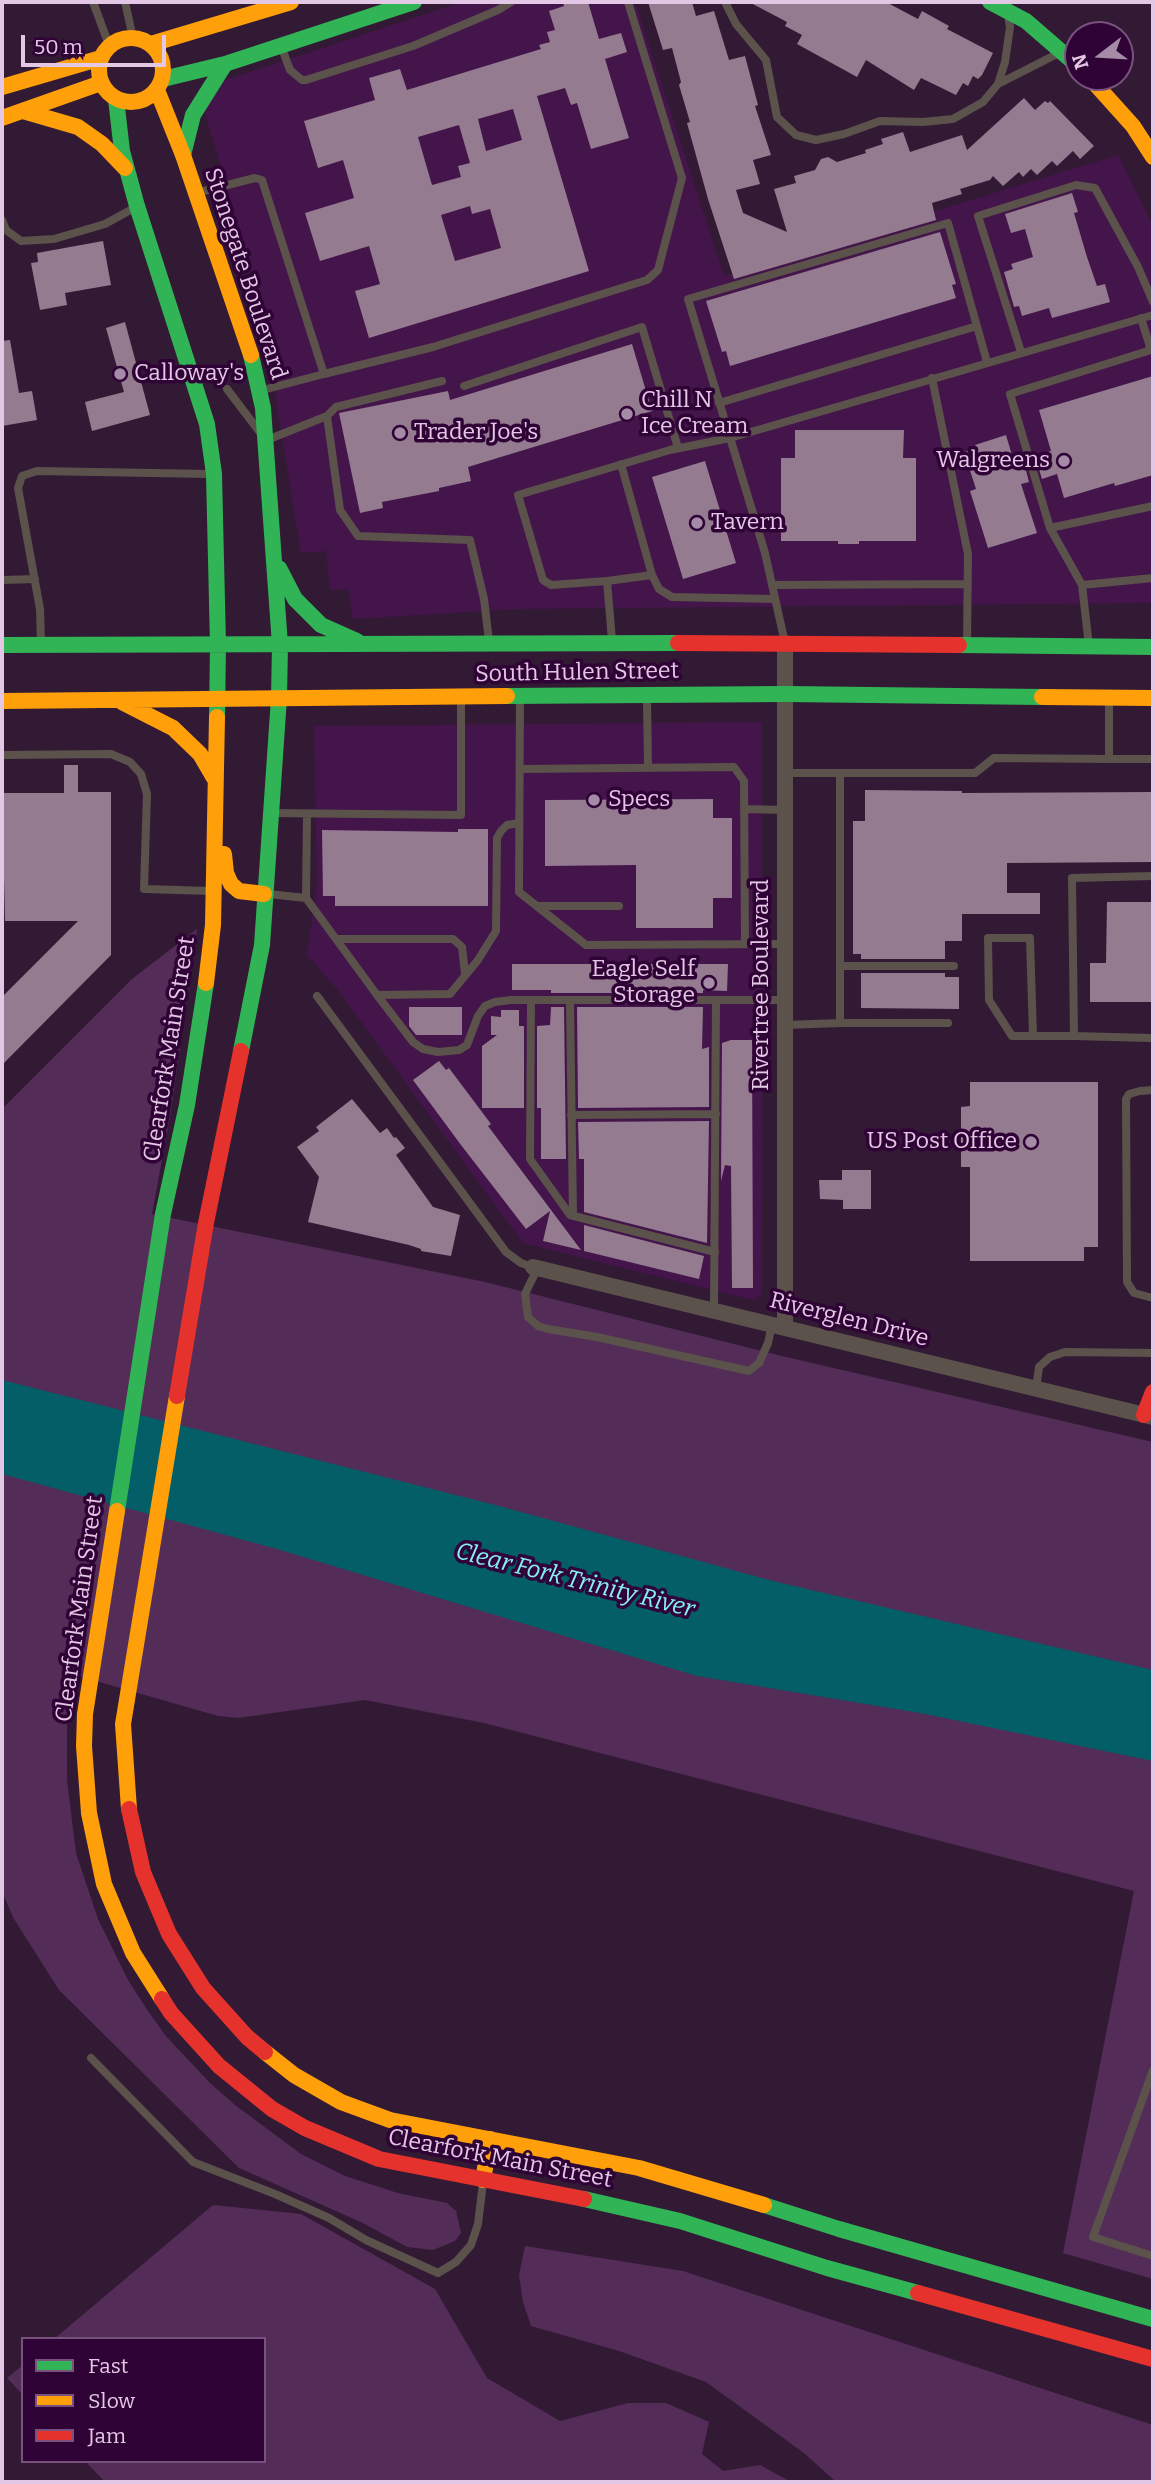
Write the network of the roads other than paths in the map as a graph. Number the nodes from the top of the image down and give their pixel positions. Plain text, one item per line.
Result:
1 (93, 2) edge
2 (125, 2) edge
3 (291, 2) edge
4 (414, 2) edge
5 (511, 2) edge
6 (628, 2) edge
7 (725, 2) edge
8 (990, 2) edge
9 (1007, 11) junction
10 (133, 38) junction
11 (151, 44) junction
12 (281, 46) junction
13 (105, 51) junction
14 (1062, 52) joint
15 (225, 64) junction
16 (101, 83) junction
17 (998, 84) junction
18 (160, 85) junction
19 (2, 87) edge
20 (1101, 91) edge
21 (117, 99) junction
22 (23, 111) junction
23 (2, 118) edge
24 (183, 155) junction
25 (1153, 157) edge
26 (127, 170) junction
27 (195, 193) junction
28 (137, 206) junction
29 (2, 220) edge
30 (1153, 302) edge
31 (1153, 315) edge
32 (1141, 318) junction
33 (977, 326) junction
34 (1152, 351) edge
35 (1021, 352) junction
36 (987, 362) junction
37 (324, 374) junction
38 (932, 378) junction
39 (442, 381) dead end
40 (464, 386) dead end
41 (227, 389) dead end
42 (259, 391) junction
43 (719, 402) junction
44 (327, 416) junction
45 (730, 438) junction
46 (266, 440) junction
47 (678, 448) junction
48 (621, 464) junction
49 (214, 474) junction
50 (1153, 506) edge
51 (1050, 528) junction
52 (274, 558) junction
53 (652, 575) junction
54 (1153, 578) edge
55 (35, 579) junction
56 (2, 580) edge
57 (607, 581) junction
58 (968, 584) junction
59 (772, 585) junction
60 (1082, 585) junction
61 (775, 599) junction
62 (612, 643) junction
63 (785, 643) junction
64 (365, 644) junction
65 (489, 644) junction
66 (2, 645) edge
67 (41, 645) junction
68 (218, 645) junction
69 (280, 645) junction
70 (967, 645) junction
71 (1089, 646) junction
72 (1153, 646) edge
73 (2, 654) edge
74 (786, 694) junction
75 (647, 695) junction
76 (520, 696) junction
77 (461, 697) junction
78 (1110, 697) junction
79 (278, 698) junction
80 (1153, 698) edge
81 (218, 699) junction
82 (2, 701) edge
83 (120, 701) junction
84 (2, 755) edge
85 (1109, 759) junction
86 (1153, 759) edge
87 (648, 768) junction
88 (520, 769) junction
89 (785, 773) junction
90 (840, 773) junction
91 (215, 780) junction
92 (214, 807) junction
93 (744, 809) junction
94 (785, 810) junction
95 (270, 813) junction
96 (307, 815) junction
97 (519, 823) junction
98 (1153, 877) edge
99 (214, 891) junction
100 (264, 894) junction
101 (306, 898) junction
102 (538, 906) junction
103 (619, 906) dead end
104 (337, 939) junction
105 (745, 944) junction
106 (785, 944) junction
107 (840, 965) junction
108 (954, 966) dead end
109 (466, 974) junction
110 (377, 995) junction
111 (317, 996) dead end
112 (531, 1000) junction
113 (570, 1000) junction
114 (716, 1000) junction
115 (784, 1000) junction
116 (840, 1023) junction
117 (948, 1023) dead end
118 (784, 1025) junction
119 (1033, 1036) junction
120 (1074, 1036) junction
121 (1153, 1036) edge
122 (1153, 1090) edge
123 (716, 1114) junction
124 (571, 1115) junction
125 (573, 1216) junction
126 (715, 1252) junction
127 (535, 1267) junction
128 (1153, 1298) edge
129 (715, 1311) junction
130 (778, 1326) junction
131 (1153, 1353) edge
132 (1036, 1389) junction
133 (1153, 1392) edge
134 (1149, 1416) edge
135 (91, 2058) dead end
136 (1153, 2070) edge
137 (490, 2139) junction
138 (483, 2180) junction
139 (1153, 2256) edge
140 (1153, 2319) edge
141 (1153, 2360) edge

1 - 13 lane
2 - 10 lane
3 - 11 street
4 - 12 street
5 - 12 lane
6 - 37 lane
7 - 17 lane
8 - 9 street
9 - 14 street
9 - 17 lane
10 - 11 street
10 - 13 street
11 - 18 street
12 - 15 street
13 - 16 street
13 - 19 street
14 - 17 lane
15 - 18 street
15 - 24 street
16 - 21 street
16 - 22 street
18 - 21 street
18 - 24 street, Stonegate Boulevard
20 - 25 street
21 - 26 street
22 - 23 street
22 - 26 street
24 - 27 street, Stonegate Boulevard
26 - 28 street
27 - 37 lane
27 - 42 street, Stonegate Boulevard
28 - 29 lane
28 - 49 street
30 - 35 lane
31 - 32 lane
32 - 34 lane
32 - 35 lane
33 - 36 lane
33 - 43 lane
33 - 43 lane
34 - 51 lane
35 - 36 lane
36 - 38 lane
37 - 42 lane
38 - 45 lane
38 - 58 lane
39 - 44 lane
40 - 47 lane
41 - 46 lane
42 - 46 street, Stonegate Boulevard
43 - 45 lane
44 - 46 lane
44 - 65 lane
45 - 47 lane
45 - 59 lane
46 - 52 street, Stonegate Boulevard
47 - 48 lane
48 - 53 lane
48 - 57 lane
49 - 55 lane
49 - 68 street
50 - 51 lane
51 - 60 lane
52 - 64 street
52 - 69 street, Stonegate Boulevard
53 - 57 lane
53 - 61 lane
54 - 60 lane
55 - 56 lane
55 - 67 lane
57 - 62 lane
58 - 59 lane
58 - 70 lane
59 - 61 lane
60 - 71 lane
61 - 63 lane
62 - 63 street, South Hulen Street
62 - 65 street, South Hulen Street
63 - 70 street, South Hulen Street
63 - 74 street, Rivertree Boulevard
64 - 65 street, South Hulen Street
64 - 69 street, South Hulen Street
66 - 67 street, South Hulen Street
67 - 68 street, South Hulen Street
67 - 73 street
68 - 69 street, South Hulen Street
68 - 81 street, Clearfork Main Street
69 - 79 street, Clearfork Main Street
70 - 71 street, South Hulen Street
71 - 72 street, South Hulen Street
74 - 75 street, South Hulen Street
74 - 78 street, South Hulen Street
74 - 89 street, Rivertree Boulevard
75 - 76 street, South Hulen Street
75 - 87 lane
76 - 77 street, South Hulen Street
76 - 88 lane
77 - 79 street, South Hulen Street
77 - 96 lane
78 - 80 street, South Hulen Street
78 - 85 lane
79 - 81 street, South Hulen Street
79 - 95 street, Clearfork Main Street
81 - 83 street, South Hulen Street
81 - 91 street, Clearfork Main Street
82 - 83 street, South Hulen Street
83 - 91 street
84 - 99 lane
85 - 86 lane
85 - 90 lane
87 - 88 lane
87 - 93 lane
88 - 97 lane
89 - 90 lane
89 - 94 street, Rivertree Boulevard
90 - 107 lane
91 - 92 street, Clearfork Main Street
92 - 99 street, Clearfork Main Street
92 - 100 street
93 - 94 lane
93 - 105 lane
94 - 106 street, Rivertree Boulevard
95 - 96 lane
95 - 100 street, Clearfork Main Street
96 - 101 lane
97 - 102 lane
97 - 109 lane
98 - 120 lane
99 - 138 street, Clearfork Main Street
100 - 101 lane
100 - 137 street, Clearfork Main Street
101 - 104 lane
102 - 103 lane
102 - 105 lane
104 - 109 lane
104 - 110 lane
105 - 106 lane
106 - 115 street, Rivertree Boulevard
107 - 108 lane
107 - 116 lane
109 - 110 lane
110 - 112 lane
111 - 127 lane
112 - 113 lane
112 - 125 lane
113 - 114 lane
113 - 124 lane
114 - 115 lane
114 - 123 lane
115 - 118 street, Rivertree Boulevard
116 - 117 lane
116 - 118 lane
118 - 130 street, Rivertree Boulevard
119 - 119 lane
119 - 120 lane
120 - 121 lane
122 - 128 lane
123 - 124 lane
123 - 126 lane
124 - 125 lane
125 - 126 lane
126 - 129 lane
127 - 129 street, Riverglen Drive
127 - 130 lane
129 - 130 street, Riverglen Drive
130 - 132 street, Riverglen Drive
131 - 132 lane
132 - 134 street, Riverglen Drive
133 - 134 street
135 - 138 lane
136 - 139 lane
137 - 138 street
137 - 140 street, Clearfork Main Street
138 - 141 street, Clearfork Main Street

